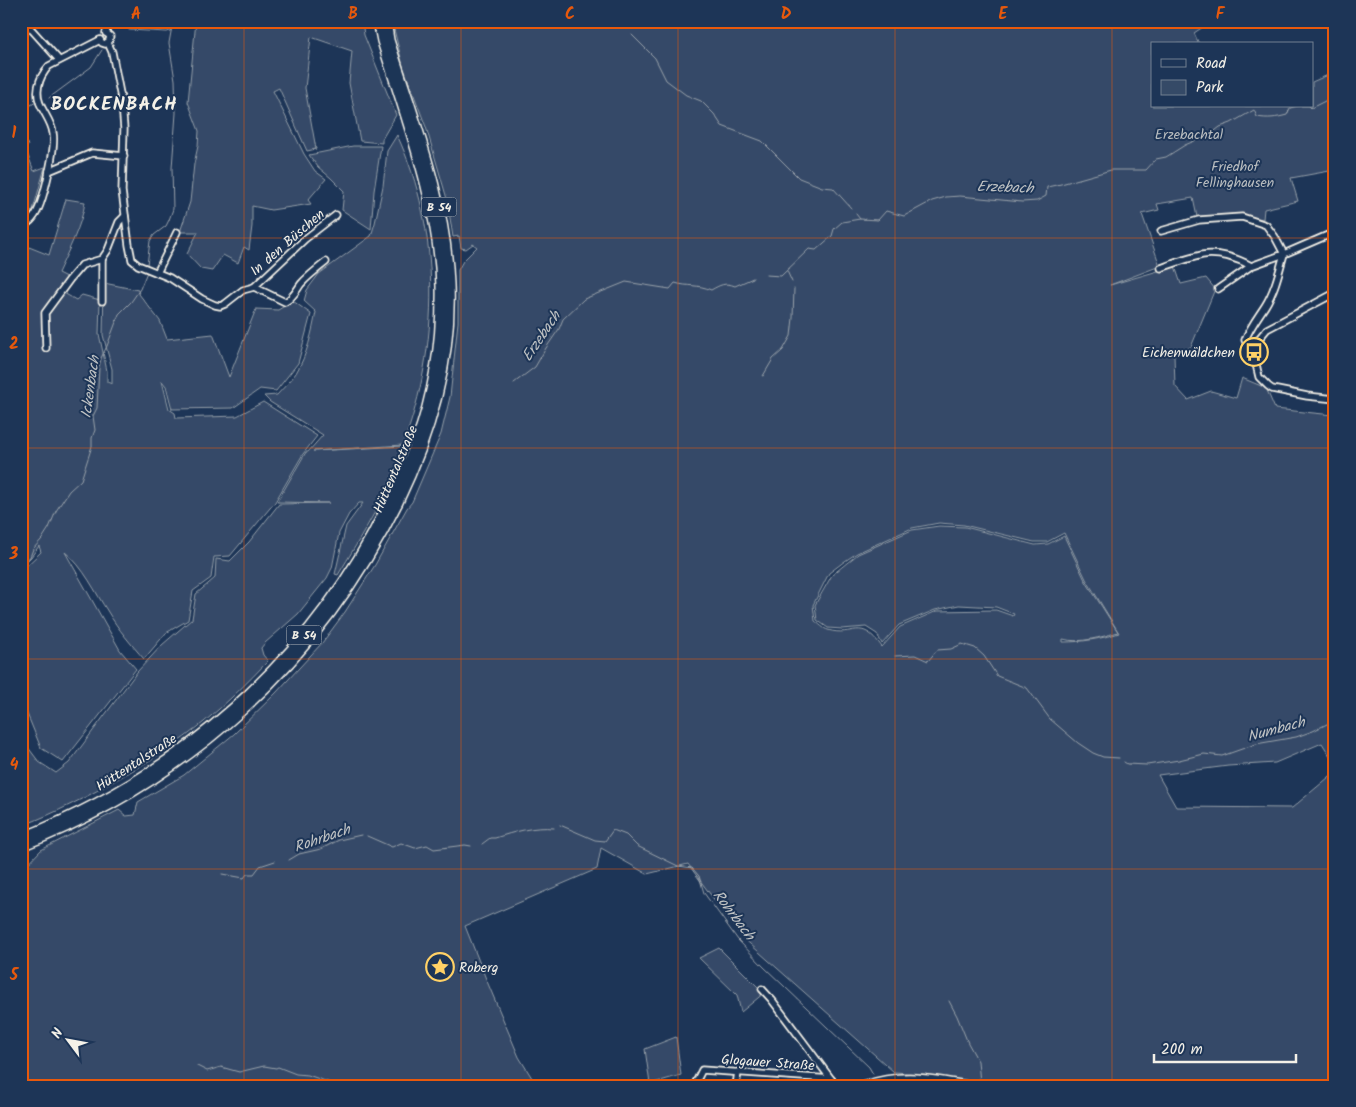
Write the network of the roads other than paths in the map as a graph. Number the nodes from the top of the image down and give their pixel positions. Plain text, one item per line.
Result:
1 (24, 21) edge
2 (108, 21) edge
3 (378, 21) edge
4 (386, 21) edge
5 (106, 33) junction
6 (100, 40) junction
7 (108, 43) junction
8 (59, 60) junction
9 (124, 156) junction
10 (49, 171) junction
11 (336, 215) dead end
12 (125, 216) junction
13 (21, 228) edge
14 (1161, 231) dead end
15 (177, 232) dead end
16 (1335, 232) edge
17 (1284, 254) junction
18 (102, 259) junction
19 (326, 262) dead end
20 (1251, 266) junction
21 (1161, 268) dead end
22 (157, 273) junction
23 (254, 287) junction
24 (1218, 289) dead end
25 (1335, 293) edge
26 (102, 301) dead end
27 (1252, 347) junction
28 (46, 348) dead end
29 (1335, 399) edge
30 (95, 808) junction
31 (34, 837) junction
32 (21, 838) edge
33 (21, 846) edge
34 (762, 989) dead end
35 (738, 1072) junction
36 (831, 1079) junction
37 (694, 1086) edge
38 (736, 1086) edge
39 (838, 1086) edge
40 (864, 1086) edge
41 (969, 1086) edge

1 - 8 street
2 - 5 street
3 - 30 highway, Hüttentalstraße / B 54
4 - 30 highway, Hüttentalstraße / B 54
5 - 6 street
5 - 7 street
6 - 7 street
6 - 8 street
7 - 9 street
8 - 10 street
9 - 10 street
9 - 12 street
10 - 13 street
11 - 23 street, In den Büschen
12 - 18 street
12 - 22 street
14 - 17 street
15 - 22 street
16 - 17 street
17 - 20 street
17 - 27 street
18 - 26 street
18 - 28 street
19 - 23 street
20 - 21 street
20 - 24 street
22 - 23 street, In den Büschen
25 - 27 street
27 - 29 street
30 - 31 highway, B 54
31 - 32 highway, B 54
31 - 33 highway, B 54
34 - 36 street
35 - 36 street, Glogauer Straße
35 - 37 street, Glogauer Straße
35 - 38 street
36 - 39 street
40 - 41 main road

